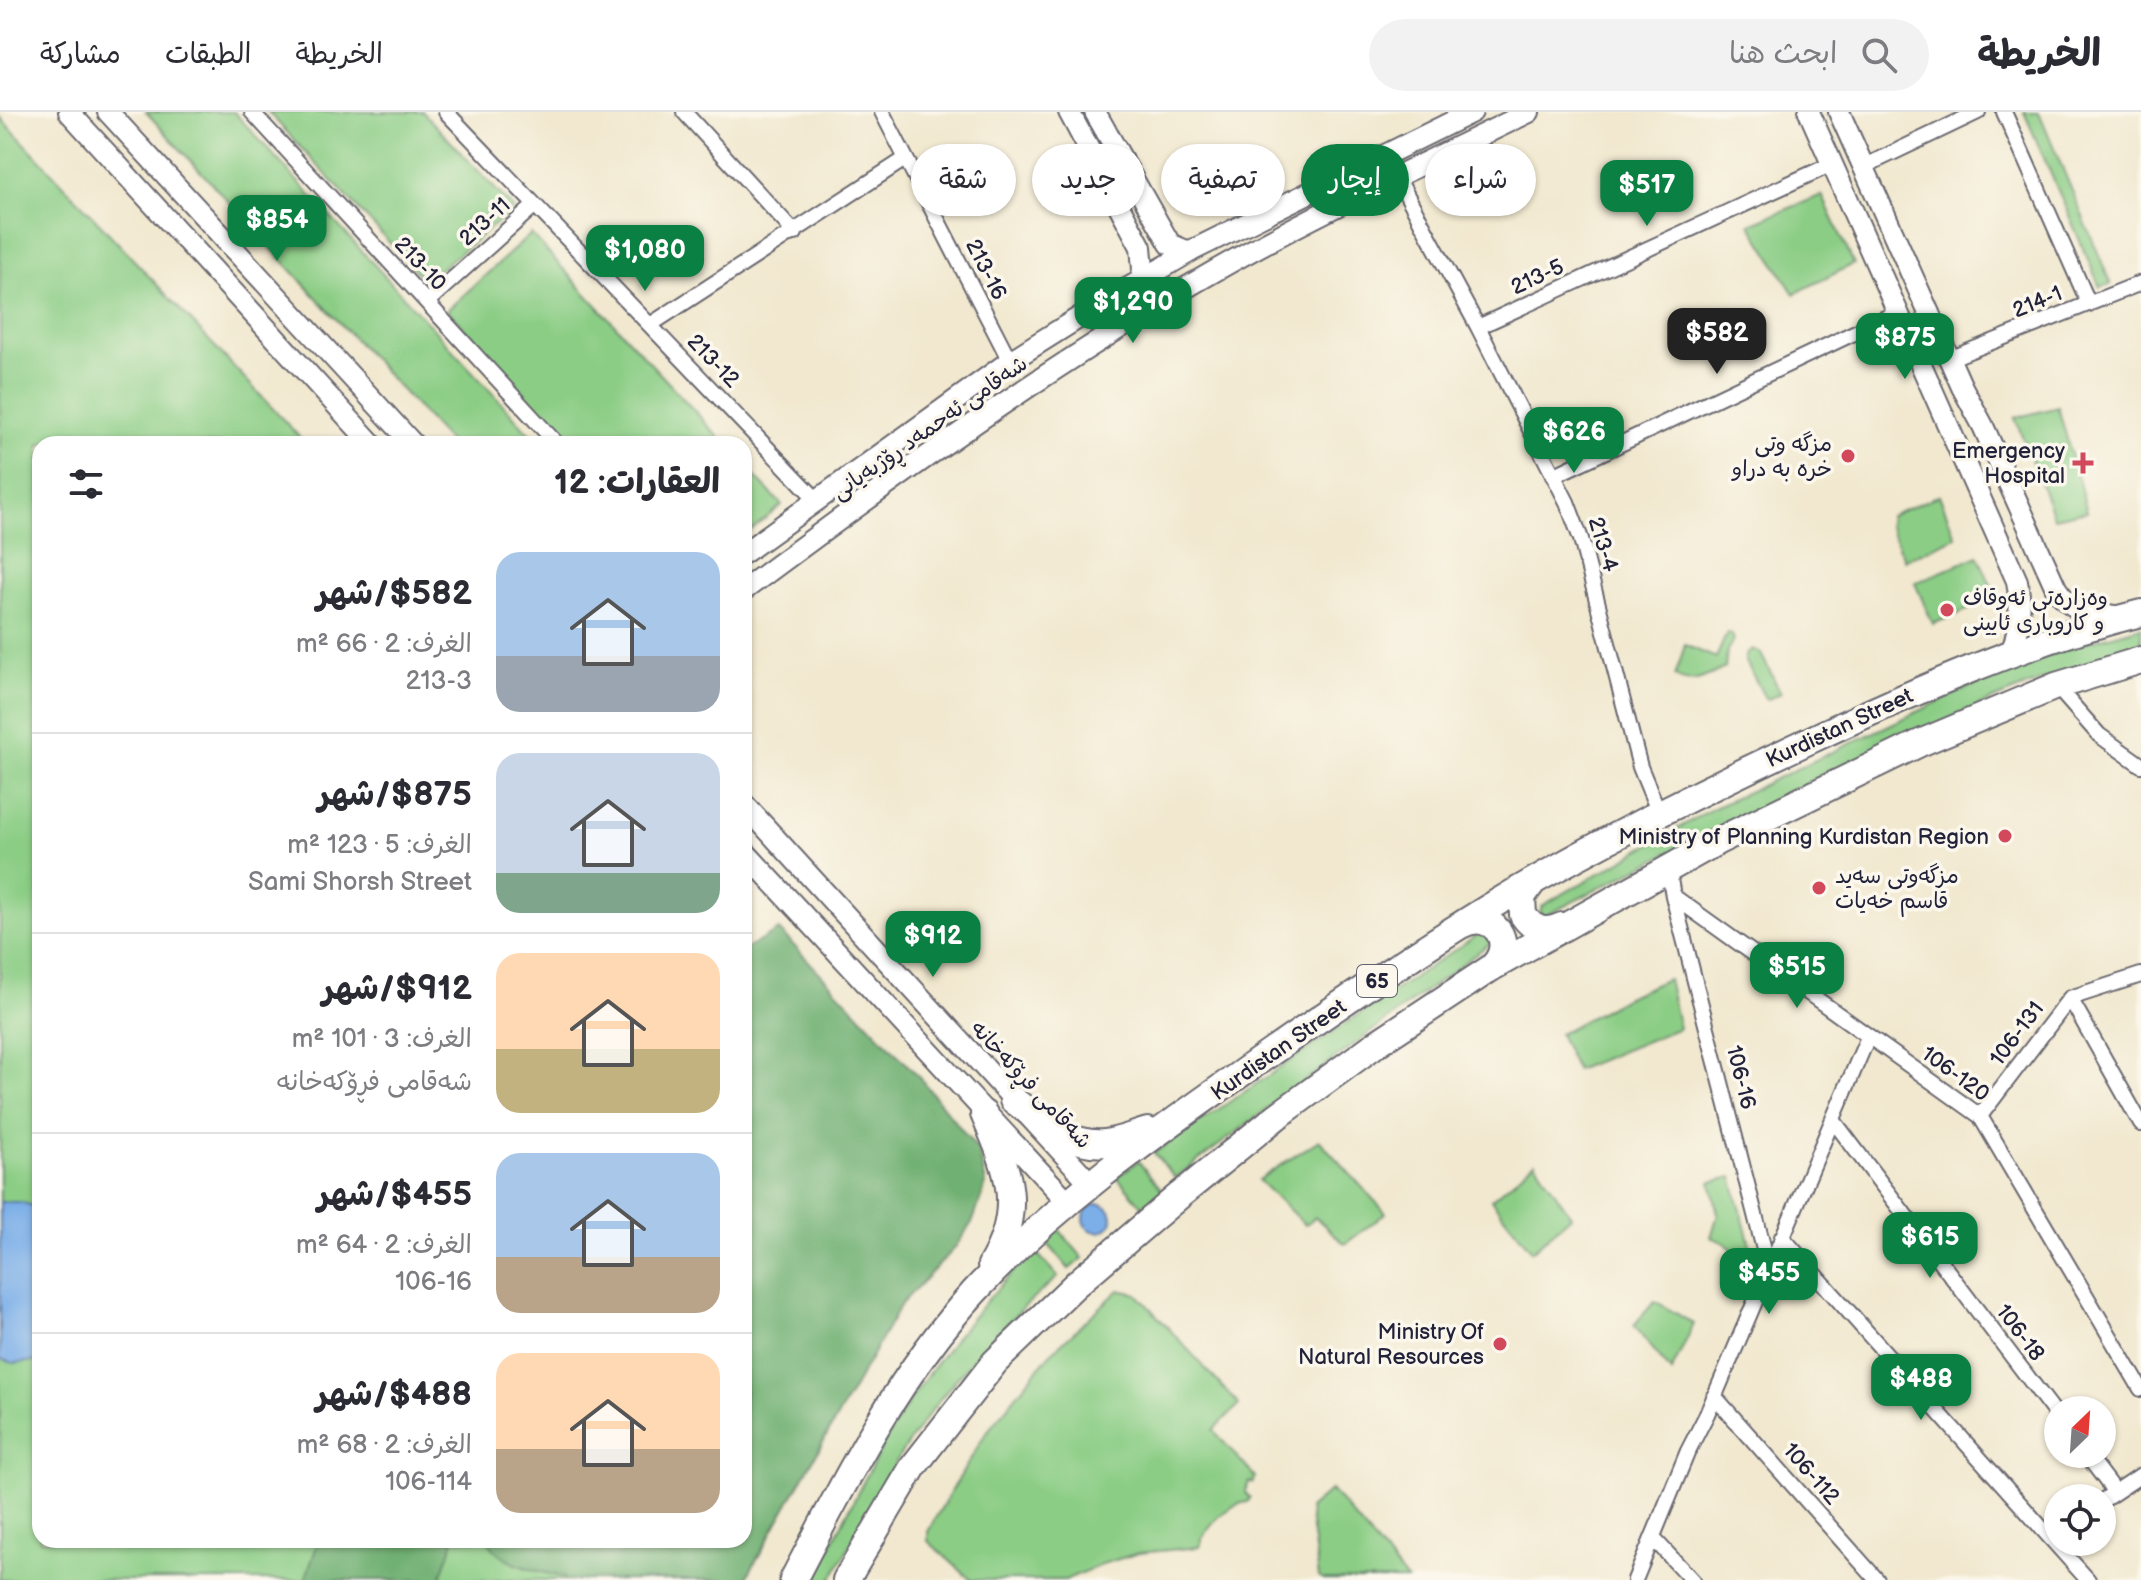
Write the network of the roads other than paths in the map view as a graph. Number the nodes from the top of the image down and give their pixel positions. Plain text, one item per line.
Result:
1 (69, 112) edge
2 (108, 112) edge
3 (252, 112) edge
4 (446, 112) edge
5 (684, 112) edge
6 (882, 112) edge
7 (1069, 112) edge
8 (1472, 112) edge
9 (1529, 112) edge
10 (1809, 112) edge
11 (1839, 112) edge
12 (1978, 112) edge
13 (2004, 112) edge
14 (1100, 114) edge
15 (905, 159) junction
16 (1832, 164) junction
17 (1863, 167) junction
18 (1409, 171) edge
19 (1409, 199) edge
20 (535, 205) junction
21 (1318, 216) edge
22 (795, 233) junction
23 (1193, 250) junction
24 (1141, 281) junction
25 (2141, 283) edge
26 (427, 302) junction
27 (2089, 304) junction
28 (1898, 312) junction
29 (650, 325) junction
30 (1478, 327) junction
31 (1949, 359) junction
32 (1010, 361) junction
33 (923, 424) junction
34 (1983, 426) junction
35 (1954, 435) junction
36 (365, 436) edge
37 (406, 436) edge
38 (550, 436) edge
39 (939, 446) junction
40 (1553, 476) junction
41 (817, 500) junction
42 (752, 547) edge
43 (752, 584) edge
44 (2133, 616) edge
45 (2011, 653) junction
46 (2141, 660) edge
47 (2056, 686) junction
48 (2141, 765) edge
49 (752, 813) edge
50 (1659, 813) junction
51 (752, 860) edge
52 (1668, 868) junction
53 (1532, 883) junction
54 (1673, 896) junction
55 (1461, 925) junction
56 (1562, 926) junction
57 (1491, 968) junction
58 (2141, 975) edge
59 (2070, 998) junction
60 (1868, 1037) junction
61 (1013, 1100) junction
62 (984, 1114) junction
63 (1980, 1116) junction
64 (2139, 1117) edge
65 (1833, 1120) junction
66 (1167, 1126) junction
67 (1090, 1183) junction
68 (1068, 1202) junction
69 (1782, 1237) junction
70 (1769, 1269) junction
71 (975, 1291) junction
72 (2141, 1389) edge
73 (1714, 1396) junction
74 (2044, 1399) edge
75 (2097, 1468) edge
76 (2141, 1475) edge
77 (2109, 1484) edge
78 (2116, 1490) edge
79 (2044, 1527) edge
80 (1653, 1538) junction
81 (2069, 1556) edge
82 (793, 1580) edge
83 (846, 1580) edge
84 (1635, 1580) edge
85 (1692, 1580) edge
86 (1877, 1580) edge
87 (2088, 1580) edge

1 - 36 main road
2 - 37 main road
3 - 26 street, 213-10
4 - 20 street, 213-12
5 - 22 street
6 - 15 street, 213-16
7 - 24 main road
8 - 23 main road, شەقامی ئەحمەد ڕۆژبەیانی
9 - 18 main road, شەقامی ئەحمەد ڕۆژبەیانی
10 - 16 main road
11 - 17 main road
12 - 17 street
13 - 27 street
14 - 23 main road
15 - 22 street
15 - 32 street, 213-16
16 - 28 main road
16 - 30 street, 213-5
17 - 31 main road
19 - 30 street, 213-4
20 - 26 street, 213-11
20 - 29 street, 213-12
21 - 39 main road, شەقامی ئەحمەد ڕۆژبەیانی
22 - 29 street
23 - 24 main road, شەقامی ئەحمەد ڕۆژبەیانی
24 - 32 main road, شەقامی ئەحمەد ڕۆژبەیانی
25 - 27 street, 214-1
26 - 38 street, 213-10
27 - 31 street, 214-1
28 - 35 main road
28 - 40 street
29 - 41 street, 213-12
30 - 40 street, 213-4
31 - 34 main road
32 - 33 main road, شەقامی ئەحمەد ڕۆژبەیانی
33 - 39 main road
33 - 41 main road, شەقامی ئەحمەد ڕۆژبەیانی
34 - 35 main road
34 - 44 main road
35 - 45 main road
39 - 43 main road, شەقامی ئەحمەد ڕۆژبەیانی
40 - 50 street, 213-4
41 - 42 main road, شەقامی ئەحمەد ڕۆژبەیانی
44 - 45 highway, Kurdistan Street / 65
45 - 50 highway, Kurdistan Street / 65
46 - 47 highway, 65
47 - 48 street
47 - 52 highway, 65
49 - 61 main road, شەقامی فڕۆکەخانە
50 - 53 highway, Kurdistan Street / 65
51 - 62 main road
52 - 54 street
52 - 56 highway, 65
53 - 55 highway, Kurdistan Street / 65
53 - 56 highway
54 - 60 street, 106-120
54 - 70 street, 106-16
55 - 57 highway
55 - 66 highway, Kurdistan Street / 65
56 - 57 highway, 65
57 - 83 highway, 65
58 - 59 street, 106-131
59 - 63 street, 106-131
59 - 64 street
60 - 63 street, 106-120
60 - 65 street
61 - 66 highway
61 - 67 main road, شەقامی فڕۆکەخانە
62 - 68 main road
62 - 71 highway
63 - 72 street, 106-120
65 - 69 street
65 - 74 street, 106-18
66 - 67 highway, Kurdistan Street / 65
67 - 68 highway, Kurdistan Street / 65
68 - 71 highway, Kurdistan Street / 65
69 - 70 street
69 - 79 street
70 - 73 street
71 - 82 highway, Kurdistan Street / 65
73 - 80 street
73 - 86 street, 106-112
75 - 77 street
76 - 78 street
80 - 84 street
80 - 85 street
81 - 87 street

